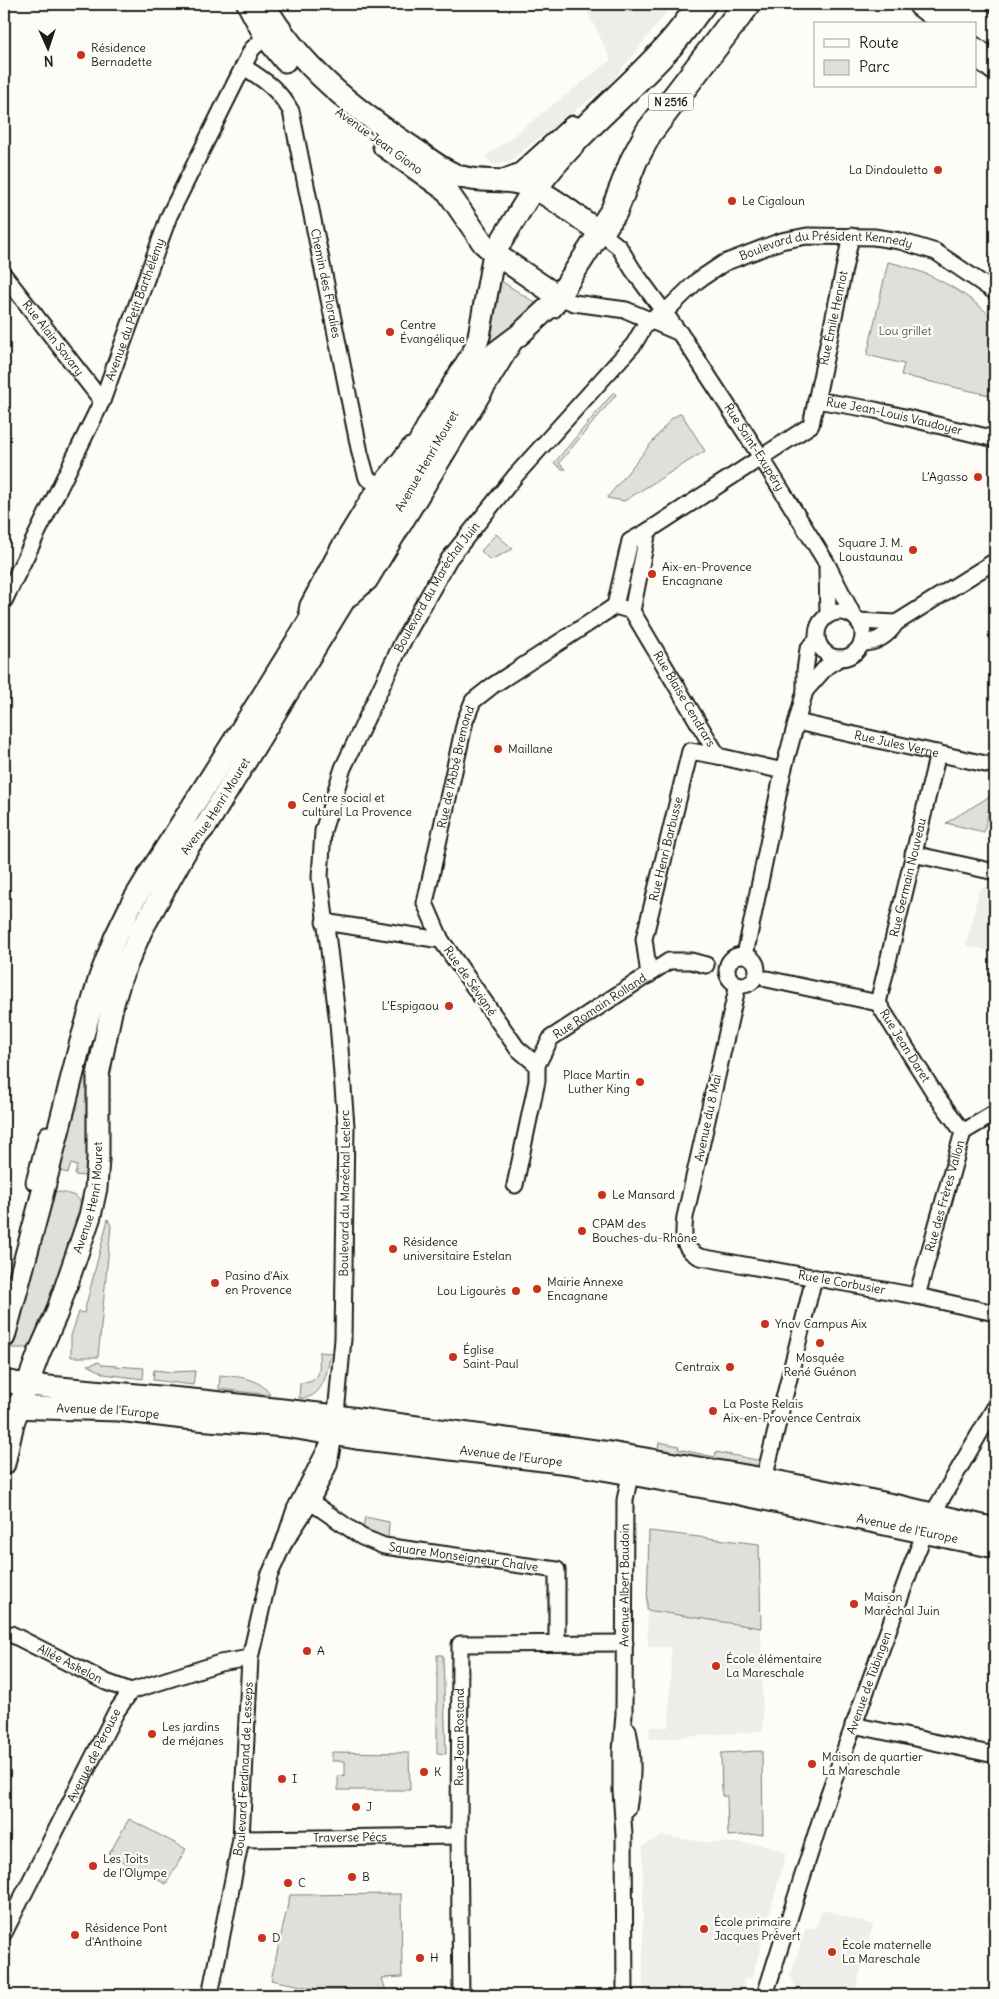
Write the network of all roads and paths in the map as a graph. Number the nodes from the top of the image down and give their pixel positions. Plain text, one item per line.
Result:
1 (248, 4) edge
2 (264, 4) edge
3 (702, 4) edge
4 (747, 4) edge
5 (916, 4) edge
6 (922, 4) edge
7 (956, 4) edge
8 (938, 22) edge
9 (946, 22) edge
10 (268, 31) junction
11 (995, 32) edge
12 (976, 44) edge
13 (976, 52) edge
14 (995, 58) edge
15 (244, 67) junction
16 (995, 67) edge
17 (614, 100) junction
18 (503, 181) junction
19 (534, 188) junction
20 (600, 232) junction
21 (851, 236) junction
22 (494, 253) junction
23 (4, 275) edge
24 (995, 292) edge
25 (559, 298) junction
26 (665, 312) junction
27 (648, 320) junction
28 (680, 333) junction
29 (519, 335) junction
30 (816, 400) junction
31 (102, 401) junction
32 (995, 439) edge
33 (762, 457) junction
34 (391, 493) junction
35 (648, 531) junction
36 (995, 561) edge
37 (826, 562) junction
38 (4, 602) edge
39 (615, 606) junction
40 (632, 611) junction
41 (336, 612) junction
42 (828, 614) junction
43 (856, 618) junction
44 (896, 622) junction
45 (817, 640) junction
46 (862, 643) junction
47 (840, 658) junction
48 (805, 691) junction
49 (797, 722) junction
50 (938, 753) junction
51 (718, 756) junction
52 (995, 761) edge
53 (783, 771) junction
54 (914, 854) junction
55 (995, 872) edge
56 (324, 922) junction
57 (441, 940) junction
58 (706, 965) dead end
59 (649, 975) junction
60 (100, 977) junction
61 (767, 978) dead end
62 (878, 1003) junction
63 (537, 1065) junction
64 (995, 1113) edge
65 (963, 1132) junction
66 (34, 1182) dead end
67 (516, 1185) dead end
68 (688, 1251) joint
69 (814, 1278) junction
70 (918, 1296) junction
71 (995, 1313) edge
72 (4, 1336) edge
73 (4, 1381) edge
74 (28, 1385) junction
75 (995, 1407) edge
76 (11, 1408) edge
77 (335, 1426) junction
78 (4, 1464) edge
79 (632, 1466) junction
80 (764, 1479) junction
81 (311, 1502) junction
82 (929, 1523) junction
83 (995, 1529) edge
84 (283, 1545) junction
85 (995, 1547) edge
86 (12, 1634) dead end
87 (557, 1642) junction
88 (624, 1643) junction
89 (250, 1658) junction
90 (131, 1691) junction
91 (853, 1726) junction
92 (995, 1755) edge
93 (459, 1836) junction
94 (240, 1839) junction
95 (4, 1933) edge
96 (210, 1995) edge
97 (461, 1995) edge
98 (624, 1995) edge
99 (765, 1995) edge

1 - 10 main road, Avenue Jean Giono
2 - 10 main road, Avenue Jean Giono
3 - 17 highway
4 - 20 highway, N 2516
5 - 8 highway
6 - 9 highway
7 - 11 highway
10 - 15 street, Avenue du Petit Barthélémy
10 - 18 main road, Avenue Jean Giono
10 - 22 main road, Avenue Jean Giono
12 - 14 highway
13 - 16 highway
15 - 31 street, Avenue du Petit Barthélémy
15 - 34 street, Chemin des Floralies
17 - 18 main road
17 - 19 highway
18 - 19 main road, Avenue Jean Giono
19 - 20 main road, Avenue Jean Giono
19 - 22 main road
20 - 25 main road, Avenue Henri Mouret
20 - 26 street, Rue Saint-Exupéry
21 - 24 street, Boulevard du Président Kennedy
21 - 26 street, Boulevard du Président Kennedy
21 - 30 street, Rue Émile Henriot
22 - 25 main road, Avenue Jean Giono
22 - 34 main road, Avenue Henri Mouret
23 - 31 street, Rue Alain Savary
25 - 27 street
25 - 29 main road, Avenue Henri Mouret
26 - 27 street
26 - 28 street, Rue Saint-Exupéry
27 - 28 street
27 - 56 street, Boulevard du Maréchal Juin
28 - 33 street, Rue Saint-Exupéry
29 - 34 main road, Avenue Henri Mouret
29 - 41 street
30 - 32 street, Rue Jean-Louis Vaudoyer
30 - 33 street, Rue Jean-Louis Vaudoyer
31 - 38 street, Avenue du Petit Barthélémy
33 - 35 street
33 - 37 street, Rue Saint-Exupéry
34 - 41 main road, Avenue Henri Mouret
34 - 60 main road, Avenue Henri Mouret
35 - 39 street
35 - 40 street
36 - 44 street
37 - 42 street, Rue Saint-Exupéry
37 - 43 street, Rue Saint-Exupéry
39 - 40 street
39 - 57 street, Rue de l'Abbé Bremond
40 - 51 street, Rue Blaise Cendrars
41 - 74 main road, Avenue Henri Mouret
42 - 43 street
42 - 45 street
43 - 44 street
43 - 46 street
44 - 46 street
45 - 47 street
45 - 48 street
46 - 47 street
47 - 48 street
48 - 49 street
49 - 50 street, Rue Jules Verne
49 - 53 street
50 - 52 street, Rue Jules Verne
50 - 54 street, Rue Germain Nouveau
51 - 53 street, Rue Blaise Cendrars
51 - 59 street, Rue Henri Barbusse
53 - 68 street, Avenue du 8 Mai
54 - 55 street
54 - 62 street, Rue Germain Nouveau
56 - 57 street, Rue de Sévigné
56 - 77 street, Boulevard du Maréchal Leclerc
57 - 63 street, Rue de Sévigné
58 - 59 street, Rue Romain Rolland
59 - 63 street, Rue Romain Rolland
60 - 66 street
60 - 72 main road, Avenue Henri Mouret
61 - 62 street, Rue Jean Daret
62 - 65 street, Rue Jean Daret
63 - 67 street, Rue Romain Rolland
64 - 65 street, Rue des Frères Vallon
65 - 70 street, Rue des Frères Vallon
68 - 69 street, Rue le Corbusier
69 - 70 street, Rue le Corbusier
69 - 80 street
70 - 71 street, Rue le Corbusier
73 - 74 main road, Avenue de l'Europe
74 - 76 main road, Avenue Henri Mouret
74 - 77 main road, Avenue de l'Europe
75 - 82 street, Avenue de Tübingen
76 - 77 main road, Avenue de l'Europe
76 - 78 main road, Avenue Henri Mouret
77 - 79 main road, Avenue de l'Europe
77 - 81 street, Boulevard Ferdinand de Lesseps
77 - 84 street, Boulevard Ferdinand de Lesseps
79 - 80 main road, Avenue de l'Europe
79 - 82 main road, Avenue de l'Europe
79 - 88 street, Avenue Albert Baudoin
80 - 82 main road, Avenue de l'Europe
81 - 84 street, Boulevard Ferdinand de Lesseps
81 - 87 street, Square Monseigneur Chalve
82 - 83 main road, Avenue de l'Europe
82 - 85 main road, Avenue de l'Europe
82 - 91 street, Avenue de Tübingen
84 - 89 street, Boulevard Ferdinand de Lesseps
86 - 90 street, Allée Askelon
87 - 88 street, Rue Jean Rostand
87 - 93 street, Rue Jean Rostand
88 - 98 street, Avenue Albert Baudoin
89 - 90 street
89 - 94 street, Boulevard Ferdinand de Lesseps
90 - 95 street, Avenue de Pérouse
91 - 92 street
91 - 99 street, Avenue de Tübingen
93 - 94 street, Traverse Pécs
93 - 97 street, Rue Jean Rostand
94 - 96 street, Boulevard Ferdinand de Lesseps

